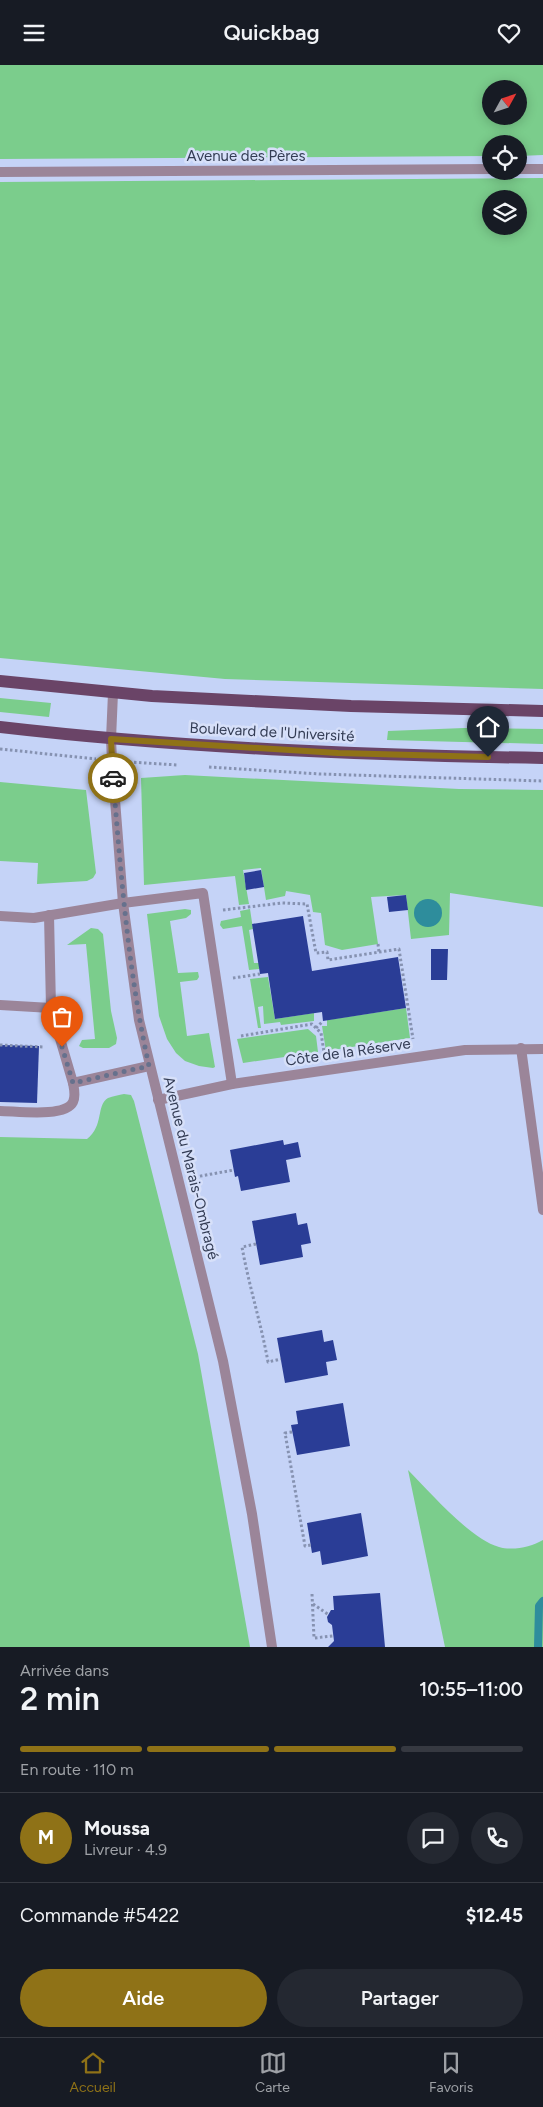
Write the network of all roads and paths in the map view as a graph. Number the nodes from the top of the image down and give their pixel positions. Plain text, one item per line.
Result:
1 (482, 169) edge
2 (527, 169) edge
3 (543, 169) edge
4 (0, 172) edge
5 (0, 681) edge
6 (113, 693) junction
7 (543, 711) edge
8 (0, 727) edge
9 (111, 739) junction
10 (0, 749) edge
11 (70, 756) dead end
12 (543, 758) edge
13 (123, 903) junction
14 (240, 908) dead end
15 (49, 915) junction
16 (0, 916) edge
17 (378, 944) dead end
18 (379, 952) junction
19 (260, 974) dead end
20 (250, 975) dead end
21 (0, 1005) edge
22 (51, 1008) junction
23 (323, 1021) dead end
24 (316, 1028) junction
25 (238, 1036) dead end
26 (0, 1045) edge
27 (44, 1047) dead end
28 (521, 1049) junction
29 (543, 1049) edge
30 (415, 1057) junction
31 (149, 1066) junction
32 (326, 1070) junction
33 (73, 1083) junction
34 (232, 1084) junction
35 (158, 1100) junction
36 (0, 1111) edge
37 (234, 1170) dead end
38 (179, 1179) junction
39 (543, 1210) edge
40 (256, 1244) dead end
41 (281, 1359) dead end
42 (292, 1433) dead end
43 (311, 1545) dead end
44 (312, 1594) dead end
45 (312, 1604) junction
46 (329, 1615) dead end
47 (333, 1636) dead end
48 (272, 1647) edge

1 - 4 street, Avenue des Pères
2 - 3 street
5 - 6 main road, Boulevard de l'Université
6 - 7 main road, Boulevard de l'Université
6 - 9 street, Avenue du Marais-Ombragé
8 - 9 main road, Boulevard de l'Université
9 - 12 main road, Boulevard de l'Université
9 - 13 street, Avenue du Marais-Ombragé
10 - 11 path
13 - 15 street
13 - 31 street, Avenue du Marais-Ombragé
13 - 34 street
14 - 18 path
15 - 16 street
15 - 22 street
17 - 18 path
18 - 30 path
19 - 20 path
21 - 22 street
22 - 33 street
23 - 24 path
24 - 25 path
24 - 32 path
26 - 27 path
28 - 29 street, Côte de la Réserve
28 - 30 street, Côte de la Réserve
28 - 39 street
30 - 32 street, Côte de la Réserve
31 - 33 street
31 - 35 street, Avenue du Marais-Ombragé
32 - 34 street, Côte de la Réserve
33 - 36 street
34 - 35 street, Côte de la Réserve
35 - 38 street, Avenue du Marais-Ombragé
37 - 38 path
38 - 48 street, Avenue du Marais-Ombragé
40 - 41 path
42 - 43 path
44 - 45 path
45 - 46 path
45 - 47 path

